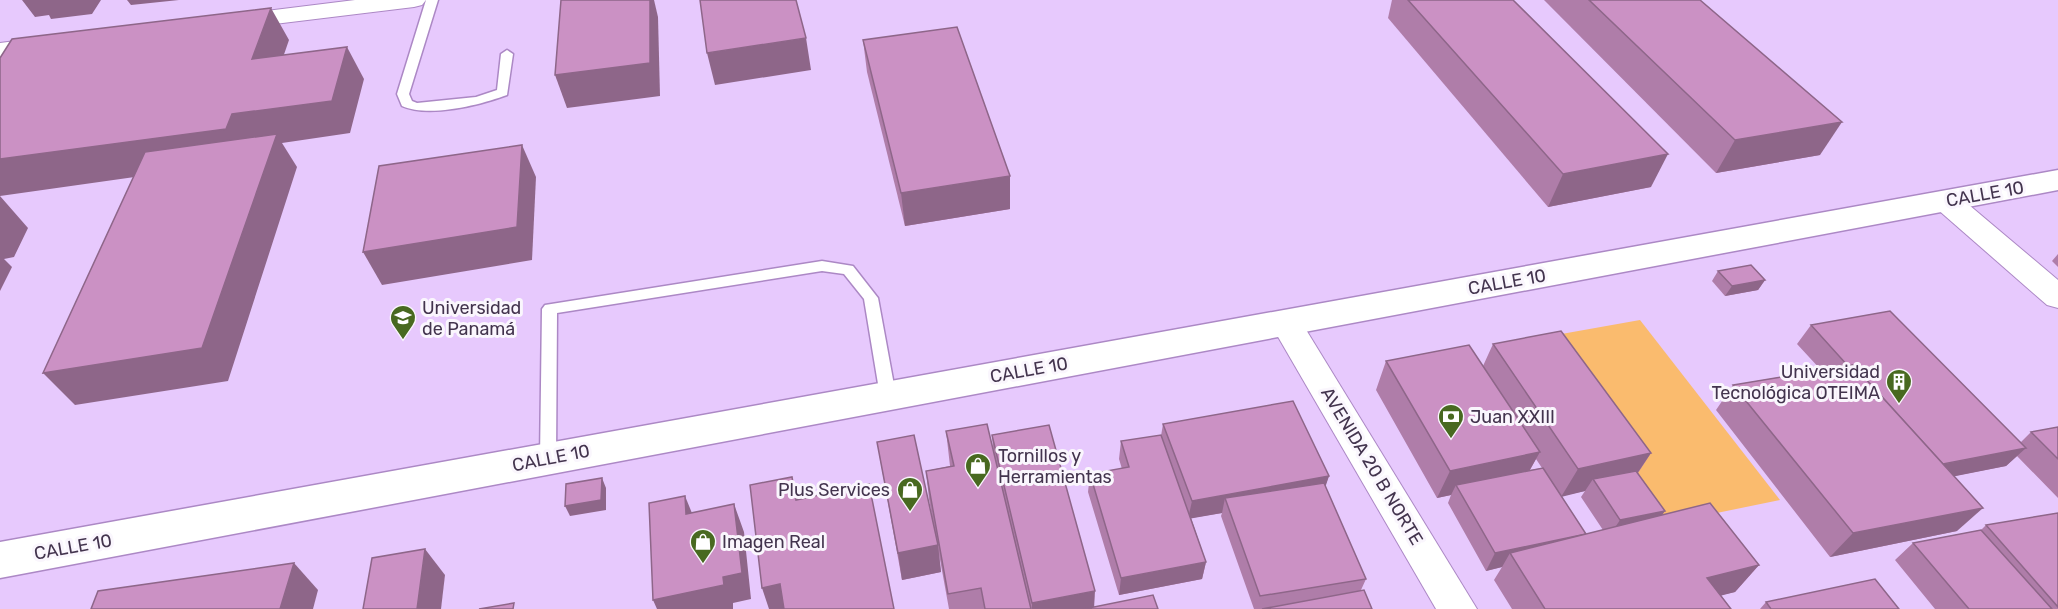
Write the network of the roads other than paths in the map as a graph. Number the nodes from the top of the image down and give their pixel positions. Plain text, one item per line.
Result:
1 (414, 0) edge
2 (432, 0) edge
3 (213, 24) edge
4 (71, 41) edge
5 (0, 50) edge
6 (507, 54) dead end
7 (2058, 180) edge
8 (1946, 201) junction
9 (2058, 297) edge
10 (1286, 323) junction
11 (888, 396) junction
12 (548, 459) junction
13 (0, 560) edge
14 (1457, 609) edge

1 - 3 street
2 - 6 lane
4 - 5 street
7 - 8 main road, CALLE 10
8 - 9 street
8 - 10 main road, CALLE 10
10 - 11 main road, CALLE 10
10 - 14 street, AVENIDA 20 B NORTE
11 - 12 main road, CALLE 10
11 - 12 lane
12 - 13 main road, CALLE 10

